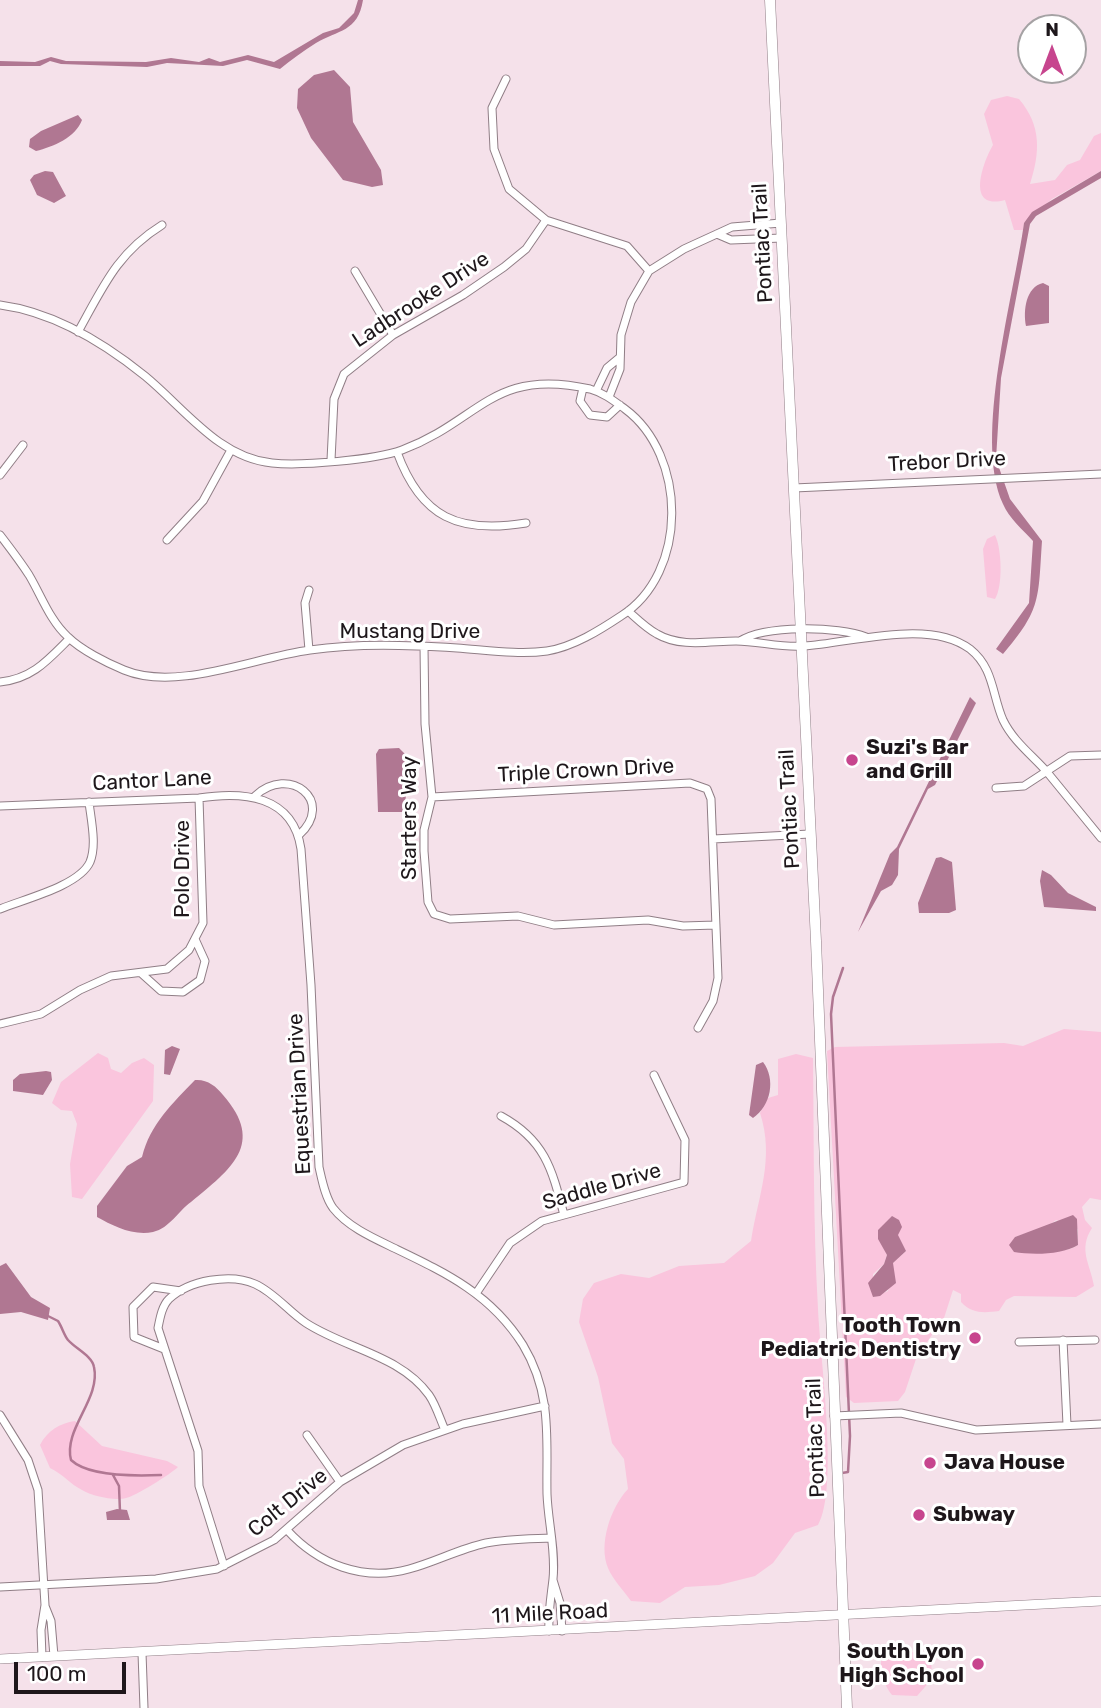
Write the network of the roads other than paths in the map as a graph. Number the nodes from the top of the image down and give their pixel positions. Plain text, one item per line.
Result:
1 (771, 0) edge
2 (506, 79) dead end
3 (546, 220) junction
4 (781, 223) junction
5 (162, 225) dead end
6 (717, 234) junction
7 (782, 238) junction
8 (355, 271) dead end
9 (649, 271) junction
10 (0, 305) edge
11 (78, 332) junction
12 (393, 335) junction
13 (619, 358) junction
14 (583, 388) junction
15 (596, 391) junction
16 (609, 397) junction
17 (620, 405) junction
18 (23, 445) dead end
19 (231, 450) junction
20 (397, 452) junction
21 (331, 460) junction
22 (1101, 474) edge
23 (0, 475) edge
24 (794, 488) junction
25 (526, 523) dead end
26 (0, 535) edge
27 (167, 540) dead end
28 (309, 590) dead end
29 (628, 611) junction
30 (801, 630) junction
31 (866, 637) junction
32 (69, 639) junction
33 (740, 641) junction
34 (424, 646) junction
35 (802, 646) junction
36 (309, 650) junction
37 (0, 682) edge
38 (1101, 755) edge
39 (1046, 771) junction
40 (996, 788) dead end
41 (255, 796) junction
42 (432, 797) junction
43 (200, 798) junction
44 (89, 802) junction
45 (0, 806) edge
46 (810, 834) junction
47 (299, 835) junction
48 (1101, 838) edge
49 (713, 839) junction
50 (0, 909) edge
51 (716, 925) junction
52 (195, 939) junction
53 (142, 974) junction
54 (0, 1024) edge
55 (698, 1028) dead end
56 (654, 1075) dead end
57 (501, 1116) dead end
58 (564, 1215) junction
59 (181, 1291) junction
60 (477, 1292) junction
61 (1063, 1340) junction
62 (1095, 1340) dead end
63 (1019, 1342) dead end
64 (164, 1349) junction
65 (545, 1406) junction
66 (0, 1415) edge
67 (834, 1416) junction
68 (1101, 1424) edge
69 (1067, 1425) junction
70 (444, 1430) junction
71 (307, 1436) dead end
72 (340, 1482) junction
73 (287, 1530) junction
74 (551, 1538) junction
75 (225, 1566) junction
76 (553, 1579) junction
77 (44, 1585) junction
78 (0, 1587) edge
79 (1101, 1601) edge
80 (45, 1605) junction
81 (843, 1616) junction
82 (562, 1631) junction
83 (549, 1632) junction
84 (142, 1653) junction
85 (54, 1656) junction
86 (42, 1657) junction
87 (0, 1659) edge
88 (144, 1708) edge
89 (847, 1708) edge

1 - 4 main road, Pontiac Trail
2 - 3 street
3 - 9 street
3 - 12 street, Ladbrooke Drive
4 - 6 street
4 - 7 main road, Pontiac Trail
5 - 11 street
6 - 7 street
6 - 9 street
7 - 24 main road, Pontiac Trail
8 - 12 street
9 - 13 street
10 - 11 street
11 - 19 street
12 - 21 street, Ladbrooke Drive
13 - 15 street
13 - 16 street
14 - 15 street, Mustang Drive
14 - 17 street
14 - 20 street, Mustang Drive
15 - 16 street, Mustang Drive
16 - 17 street, Mustang Drive
17 - 29 street, Mustang Drive
18 - 23 street
19 - 21 street
19 - 27 street
20 - 21 street
20 - 25 street
22 - 24 street, Trebor Drive
24 - 30 main road, Pontiac Trail
26 - 32 street, Mustang Drive
28 - 36 street
29 - 33 street
29 - 34 street, Mustang Drive
30 - 31 street
30 - 33 street
30 - 35 main road, Pontiac Trail
31 - 35 street
31 - 39 street
32 - 36 street, Mustang Drive
32 - 37 street
33 - 35 street
34 - 36 street, Mustang Drive
34 - 42 street, Starters Way
35 - 46 main road, Pontiac Trail
38 - 39 street
39 - 40 street
39 - 48 street
41 - 43 street, Cantor Lane
41 - 47 street
41 - 47 street, Cantor Lane
42 - 49 street, Triple Crown Drive
42 - 51 street, Starters Way
43 - 44 street, Cantor Lane
43 - 52 street, Polo Drive
44 - 45 street, Cantor Lane
44 - 50 street
46 - 49 street
46 - 67 main road, Pontiac Trail
47 - 60 street, Equestrian Drive
49 - 51 street, Triple Crown Drive
51 - 55 street, Triple Crown Drive
52 - 53 street, Polo Drive
52 - 53 street, Polo Drive
53 - 54 street, Polo Drive
56 - 58 street, Saddle Drive
57 - 58 street
58 - 60 street, Saddle Drive
59 - 64 street
59 - 64 street
59 - 70 street
60 - 65 street, Equestrian Drive
61 - 62 street
61 - 63 street
61 - 69 street
64 - 75 street
65 - 70 street, Colt Drive
65 - 74 street, Equestrian Drive
66 - 77 street
67 - 69 street
67 - 81 main road, Pontiac Trail
68 - 69 street
70 - 72 street, Colt Drive
71 - 72 street
72 - 73 street, Colt Drive
73 - 74 street
73 - 75 street, Colt Drive
74 - 76 street, Equestrian Drive
75 - 77 street, Colt Drive
76 - 82 street, Equestrian Drive
76 - 83 street, Equestrian Drive
77 - 78 street, Colt Drive
77 - 80 street
79 - 81 street, 11 Mile Road
80 - 85 street
80 - 86 street
81 - 82 street, 11 Mile Road
81 - 89 main road, Pontiac Trail
82 - 83 street, 11 Mile Road
83 - 84 street, 11 Mile Road
84 - 85 street, 11 Mile Road
84 - 88 street
85 - 86 street, 11 Mile Road
86 - 87 street, 11 Mile Road

